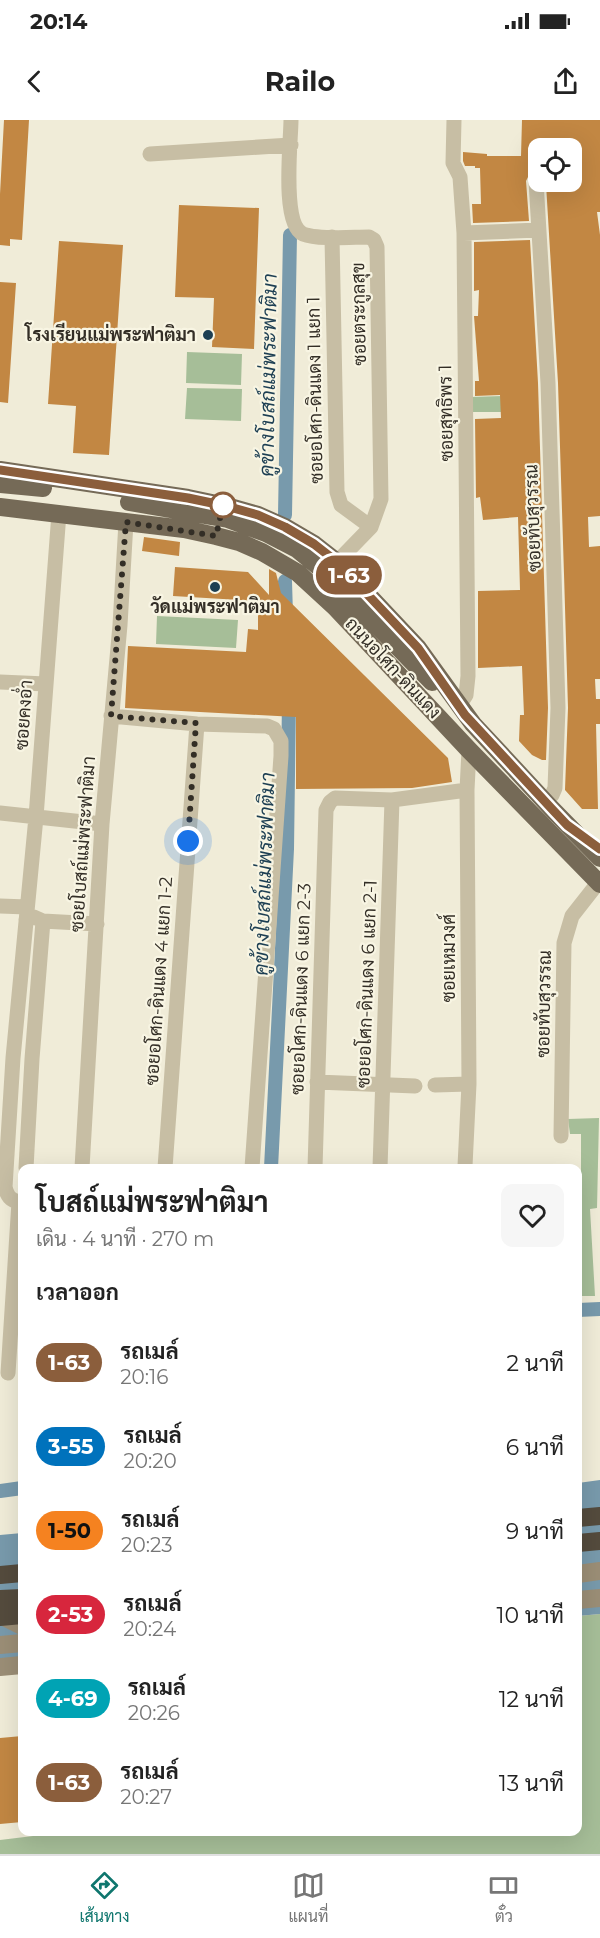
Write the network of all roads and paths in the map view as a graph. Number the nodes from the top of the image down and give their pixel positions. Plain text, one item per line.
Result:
1 (291, 120) edge
2 (454, 120) edge
3 (291, 145) junction
4 (150, 154) dead end
5 (536, 192) edge
6 (538, 230) junction
7 (464, 233) junction
8 (332, 237) junction
9 (0, 470) edge
10 (0, 484) edge
11 (0, 507) edge
12 (59, 513) junction
13 (126, 522) junction
14 (371, 527) junction
15 (337, 562) junction
16 (0, 682) edge
17 (46, 684) junction
18 (460, 709) junction
19 (111, 716) junction
20 (196, 723) junction
21 (469, 750) junction
22 (467, 790) junction
23 (392, 800) junction
24 (545, 802) junction
25 (0, 813) edge
26 (36, 817) junction
27 (102, 824) junction
28 (567, 825) junction
29 (600, 849) edge
30 (600, 858) edge
31 (599, 884) edge
32 (0, 906) edge
33 (27, 914) junction
34 (43, 921) junction
35 (97, 924) junction
36 (13, 1058) junction
37 (32, 1059) junction
38 (317, 1083) junction
39 (383, 1084) junction
40 (469, 1084) junction
41 (435, 1085) dead end
42 (415, 1086) dead end
43 (561, 1136) dead end
44 (26, 1164) edge
45 (82, 1164) edge
46 (165, 1164) edge
47 (252, 1164) edge
48 (315, 1164) edge
49 (380, 1164) edge
50 (465, 1164) edge
51 (18, 1201) edge
52 (18, 1240) edge
53 (8, 1373) dead end
54 (600, 1516) edge
55 (582, 1518) edge
56 (600, 1541) edge
57 (582, 1543) edge
58 (600, 1571) edge
59 (582, 1573) edge
60 (18, 1598) edge
61 (600, 1598) edge
62 (0, 1599) edge
63 (582, 1600) edge
64 (18, 1614) edge
65 (0, 1616) edge
66 (18, 1624) edge
67 (18, 1643) edge
68 (0, 1645) edge
69 (18, 1665) edge
70 (0, 1667) edge

1 - 3 street, ซอยตระกูลสุข
2 - 7 street, ซอยสุทธิพร 1
3 - 4 street
3 - 8 street, ซอยตระกูลสุข
5 - 6 street, ซอยทับสุวรรณ
6 - 7 street
6 - 24 street, ซอยทับสุวรรณ
7 - 18 street, ซอยสุทธิพร 1
8 - 14 street, ซอยอโศก-ดินแดง 1 แยก 1
8 - 14 street, ซอยตระกูลสุข
9 - 15 main road, ถนนอโศก-ดินแดง
10 - 18 main road
11 - 12 main road, ถนนอโศก-ดินแดง
12 - 13 main road, ถนนอโศก-ดินแดง
12 - 17 street, ซอยคงอ่ำ
13 - 19 street, ซอยโบสถ์แม่พระฟาติมา
13 - 21 main road, ถนนอโศก-ดินแดง
14 - 15 street, ซอยตระกูลสุข
15 - 18 main road, ถนนอโศก-ดินแดง
16 - 17 street
17 - 26 street, ซอยคงอ่ำ
18 - 24 main road, ถนนอโศก-ดินแดง
19 - 20 street
19 - 27 street, ซอยโบสถ์แม่พระฟาติมา
20 - 46 street, ซอยอโศก-ดินแดง 4 แยก 1-2
20 - 47 street
21 - 22 street, ซอยเหมวงศ์
21 - 31 main road, ถนนอโศก-ดินแดง
22 - 23 street
22 - 40 street, ซอยเหมวงศ์
23 - 38 street, ซอยอโศก-ดินแดง 6 แยก 2-3
23 - 39 street, ซอยอโศก-ดินแดง 6 แยก 2-1
24 - 28 main road, ถนนอโศก-ดินแดง
25 - 26 street
26 - 27 street
26 - 33 street, ซอยคงอ่ำ
27 - 35 street, ซอยโบสถ์แม่พระฟาติมา
28 - 29 main road, ถนนอโศก-ดินแดง
28 - 30 main road, ถนนอโศก-ดินแดง
31 - 43 street, ซอยทับสุวรรณ
32 - 33 street
33 - 34 street
33 - 36 street, ซอยคงอ่ำ
34 - 35 street
34 - 37 street
35 - 45 street, ซอยโบสถ์แม่พระฟาติมา
36 - 37 street
36 - 51 street, ซอยคงอ่ำ
37 - 44 street
38 - 39 street
38 - 48 street, ซอยอโศก-ดินแดง 6 แยก 2-3
39 - 42 street
39 - 49 street, ซอยอโศก-ดินแดง 6 แยก 2-1
40 - 41 street
40 - 50 street, ซอยเหมวงศ์
52 - 53 street
54 - 55 highway
56 - 57 highway
58 - 59 main road
60 - 62 highway
61 - 63 main road
64 - 65 highway
65 - 66 main road
67 - 68 main road
69 - 70 main road

